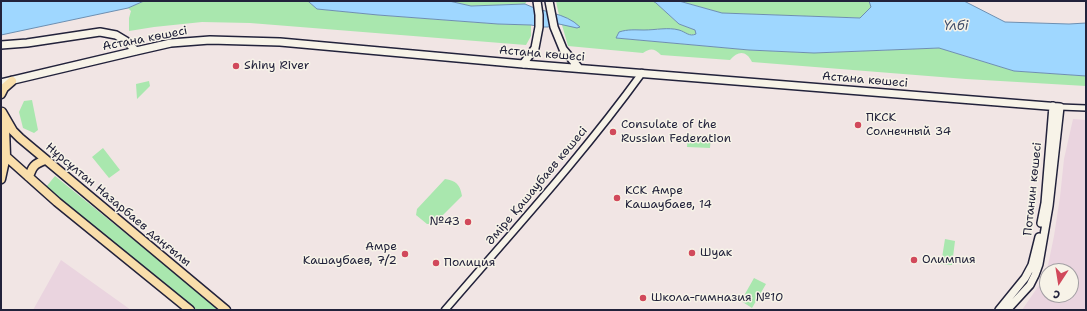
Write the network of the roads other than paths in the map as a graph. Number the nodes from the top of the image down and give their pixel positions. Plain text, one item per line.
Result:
1 (537, 1) edge
2 (549, 1) edge
3 (1, 45) edge
4 (136, 51) junction
5 (523, 64) junction
6 (579, 68) junction
7 (642, 73) junction
8 (12, 81) junction
9 (1, 83) edge
10 (1, 94) edge
11 (1056, 106) junction
12 (1086, 108) edge
13 (1, 111) edge
14 (4, 154) edge
15 (45, 160) junction
16 (29, 178) junction
17 (1, 179) edge
18 (190, 310) edge
19 (226, 310) edge
20 (445, 310) edge
21 (999, 310) edge
22 (1007, 310) edge

1 - 5 main road
2 - 6 main road
3 - 4 main road
4 - 5 main road, Астана көшесі
4 - 8 main road, Астана көшесі
5 - 6 main road, Астана көшесі
6 - 7 main road, Астана көшесі
7 - 11 main road, Астана көшесі
7 - 20 street, Әміре Қашаубаев көшесі
8 - 9 main road, Астана көшесі
8 - 10 main road
11 - 12 street, Астана көшесі
11 - 21 main road, Потанин көшесі
11 - 22 main road, Потанин көшесі
13 - 14 main road
13 - 15 main road, Нұрсұлтан Назарбаев даңғылы
14 - 16 main road
14 - 17 main road
15 - 16 main road
15 - 19 main road, Нұрсұлтан Назарбаев даңғылы
16 - 18 main road

